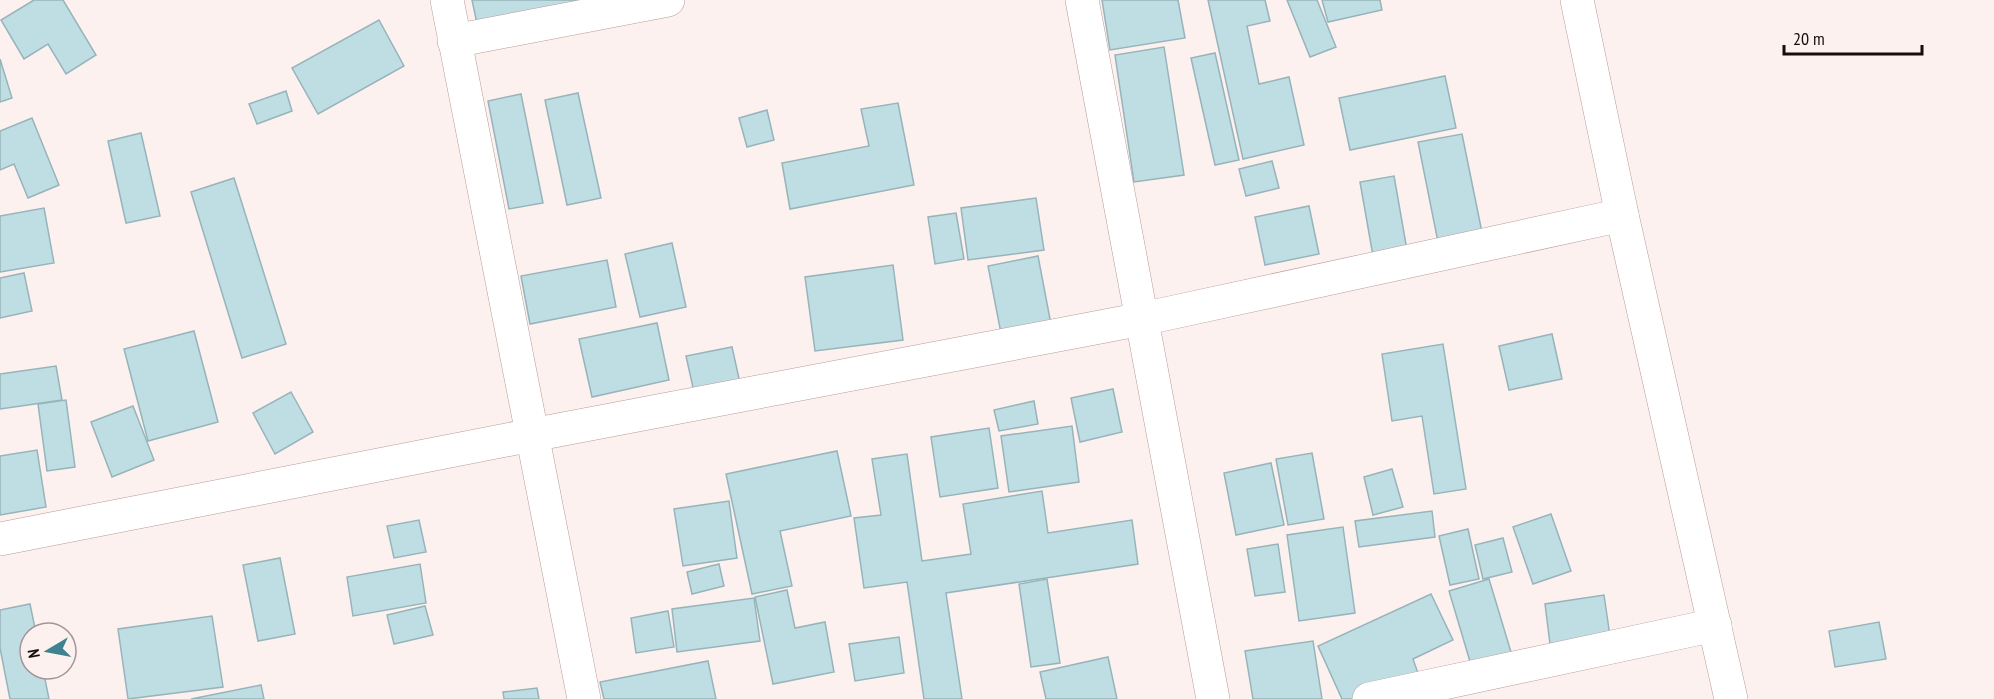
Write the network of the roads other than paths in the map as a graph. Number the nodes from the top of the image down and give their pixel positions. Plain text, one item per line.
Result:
1 (447, 0) edge
2 (668, 0) edge
3 (1082, 0) edge
4 (1577, 0) edge
5 (454, 41) junction
6 (1622, 215) junction
7 (1142, 319) junction
8 (532, 435) junction
9 (0, 539) edge
10 (1715, 625) junction
11 (584, 699) edge
12 (1213, 699) edge
13 (1369, 699) edge
14 (1731, 699) edge

1 - 5 street
2 - 5 street
3 - 7 street
4 - 6 street
5 - 8 street
6 - 7 street
6 - 10 street
7 - 8 street
7 - 12 street
8 - 9 street
8 - 11 street
10 - 13 street
10 - 14 street

